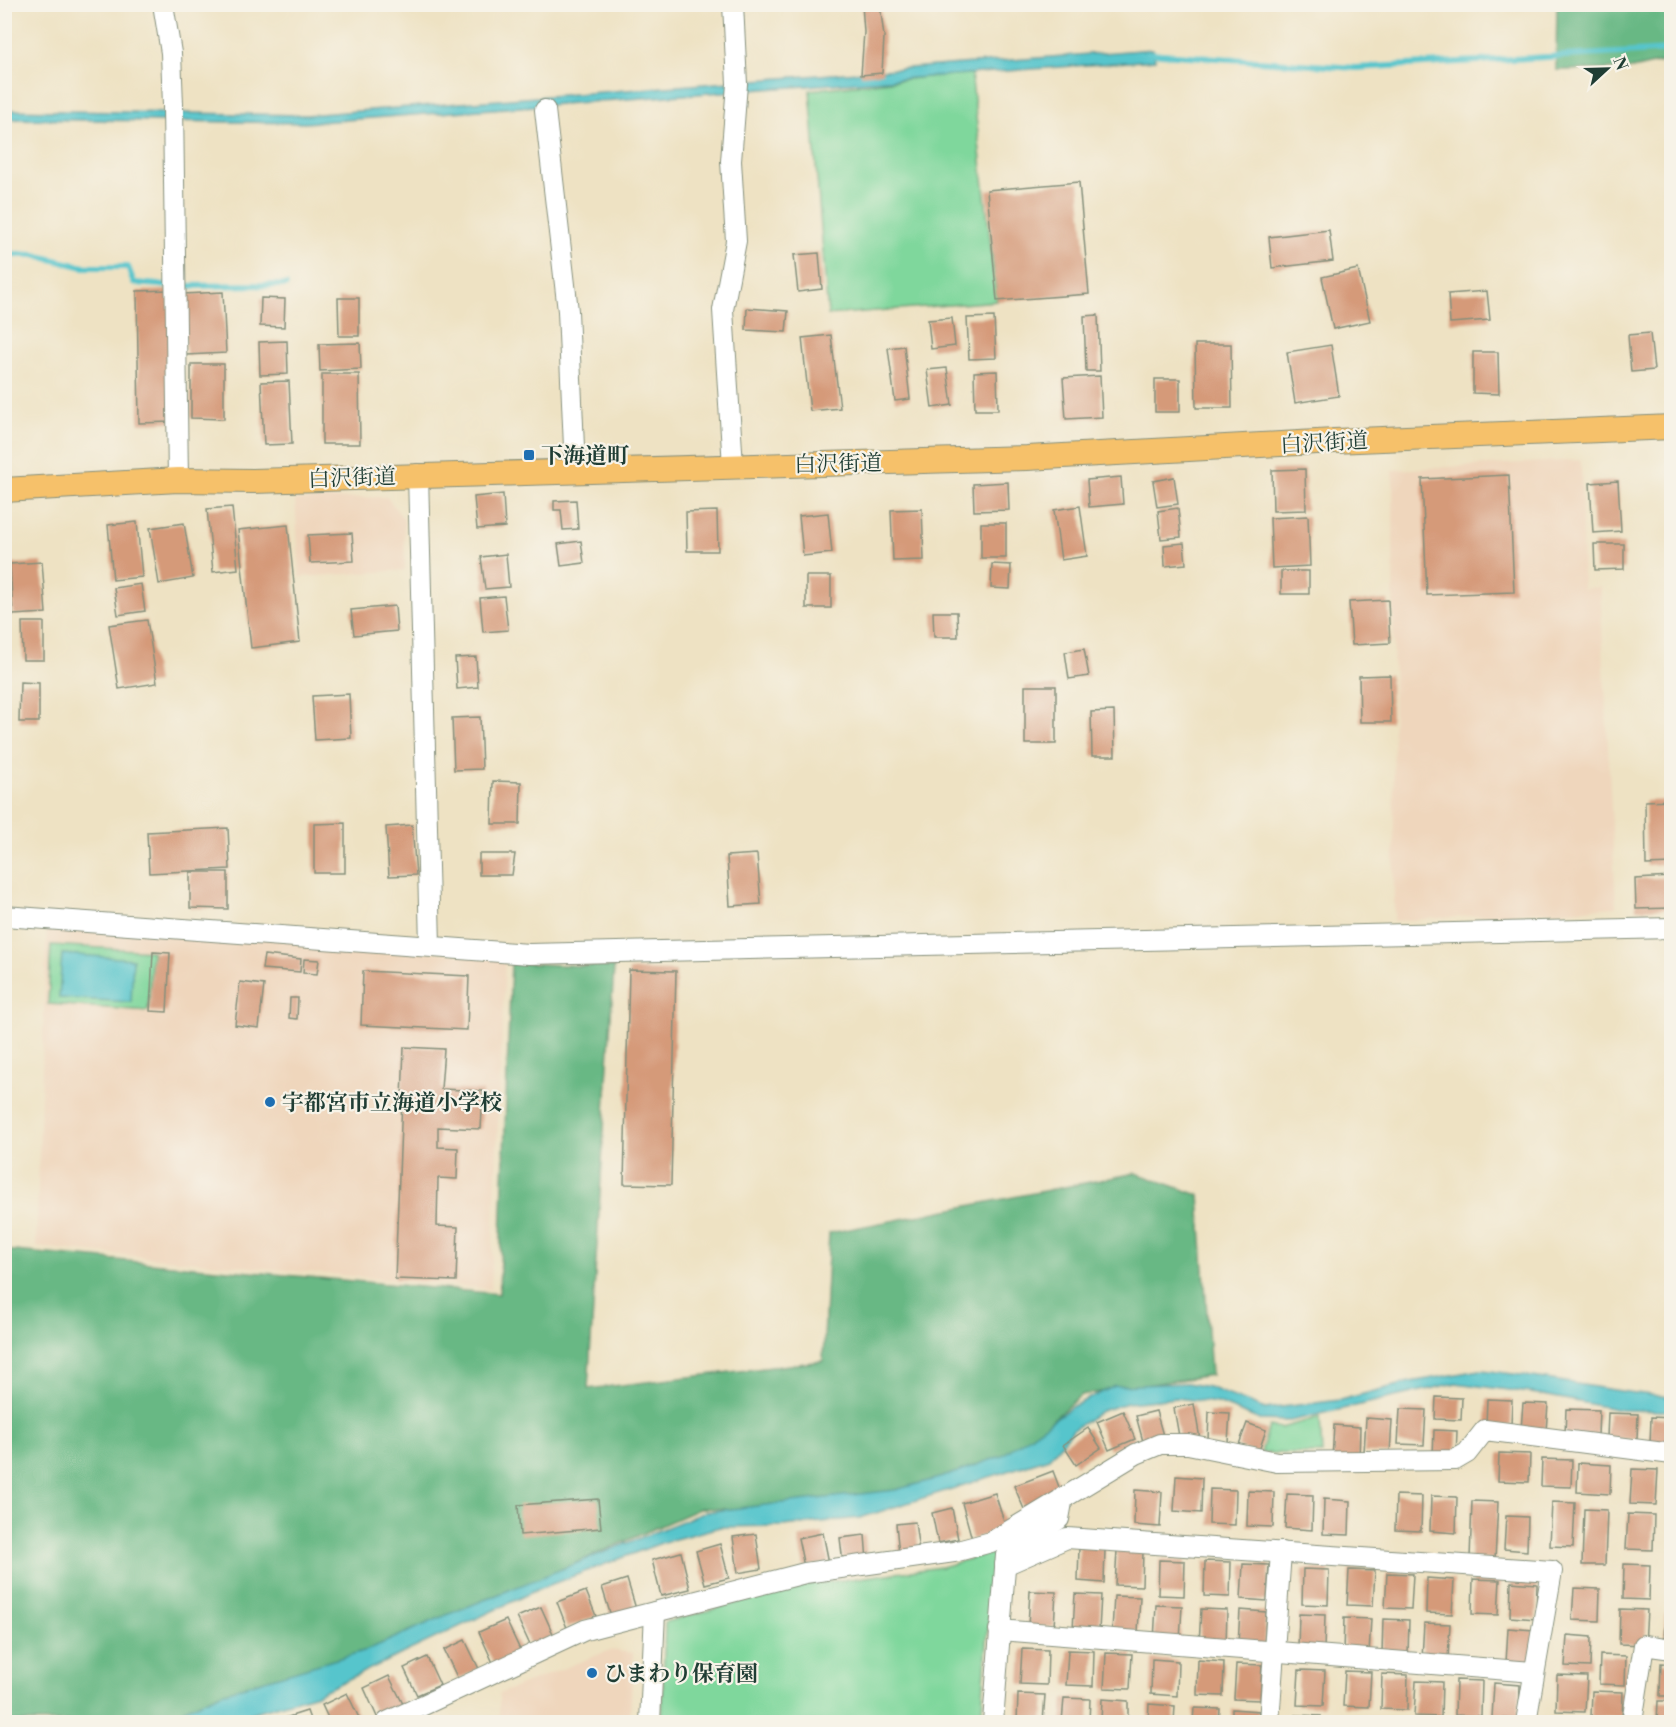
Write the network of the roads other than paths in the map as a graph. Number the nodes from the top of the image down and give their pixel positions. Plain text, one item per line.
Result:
1 (163, 4) edge
2 (733, 4) edge
3 (545, 110) dead end
4 (1671, 427) edge
5 (733, 466) junction
6 (575, 470) junction
7 (418, 474) junction
8 (178, 480) junction
9 (4, 490) edge
10 (4, 916) edge
11 (1671, 928) edge
12 (430, 945) junction
13 (1671, 1454) edge
14 (1063, 1497) junction
15 (1281, 1552) junction
16 (1005, 1565) junction
17 (655, 1612) junction
18 (999, 1630) junction
19 (1671, 1649) edge
20 (1274, 1652) junction
21 (1534, 1672) junction
22 (387, 1722) edge
23 (650, 1722) edge
24 (993, 1722) edge
25 (1269, 1722) edge
26 (1526, 1722) edge
27 (1632, 1722) edge

1 - 8 street
2 - 5 street
3 - 6 street
4 - 5 main road, 白沢街道
5 - 6 main road, 白沢街道
6 - 7 main road, 白沢街道
7 - 8 main road, 白沢街道
7 - 12 street
8 - 9 main road, 白沢街道
10 - 12 street
11 - 12 street
13 - 14 street
14 - 16 street
14 - 17 street
15 - 16 street
15 - 20 street
15 - 21 street
16 - 18 street
17 - 22 street
17 - 23 street
18 - 20 street
18 - 24 street
19 - 27 street
20 - 21 street
20 - 25 street
21 - 26 street

